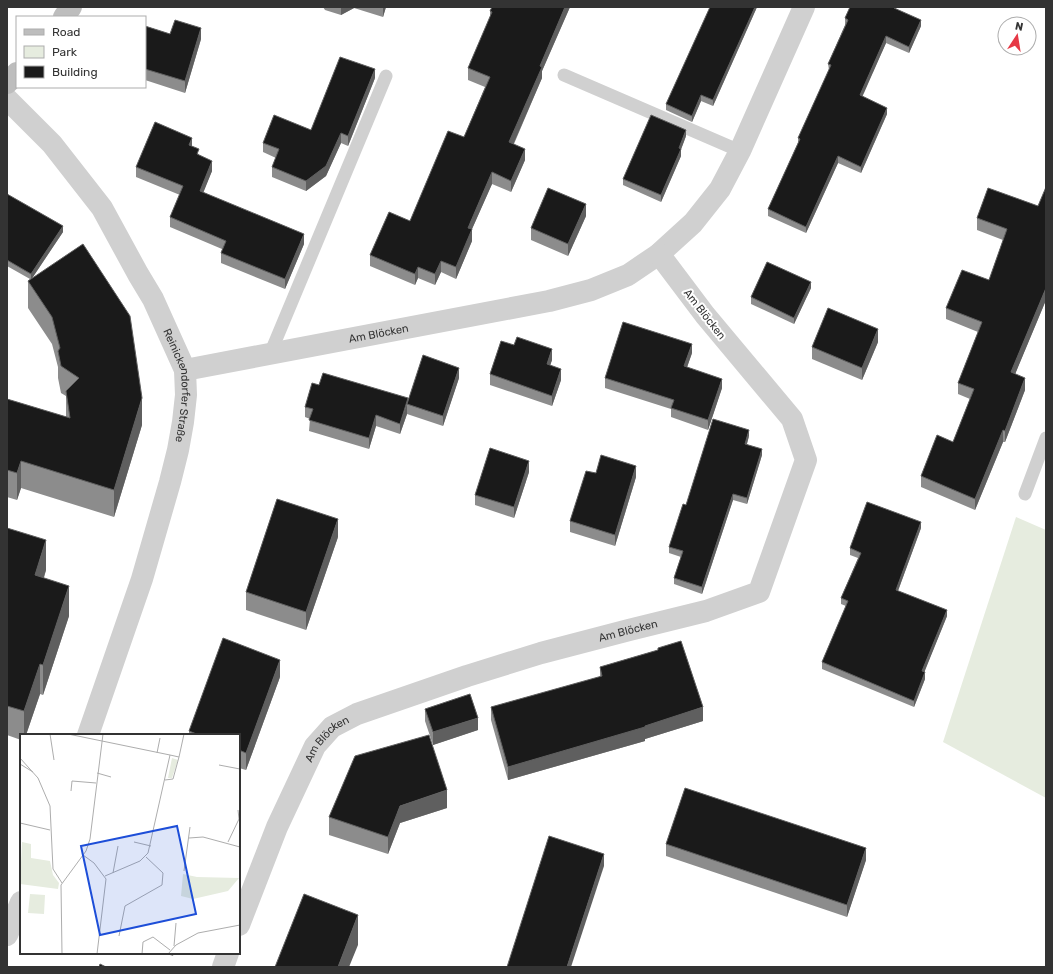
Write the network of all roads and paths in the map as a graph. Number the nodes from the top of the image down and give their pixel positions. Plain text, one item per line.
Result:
1 (71, 7) edge
2 (804, 7) edge
3 (65, 16) edge
4 (16, 74) edge
5 (564, 75) dead end
6 (386, 76) dead end
7 (7, 83) edge
8 (7, 99) edge
9 (740, 151) junction
10 (659, 254) junction
11 (270, 354) junction
12 (185, 370) junction
13 (1046, 438) edge
14 (1025, 494) dead end
15 (88, 734) edge
16 (20, 904) edge
17 (240, 922) edge
18 (7, 935) edge
19 (228, 954) edge
20 (223, 967) edge

1 - 3 street
2 - 9 street, Am Blöcken
4 - 7 street
5 - 9 lane
6 - 11 lane
8 - 12 street, Reinickendorfer Straße
9 - 10 street, Am Blöcken
10 - 11 street, Am Blöcken
10 - 17 street, Am Blöcken
11 - 12 street, Am Blöcken
12 - 15 street, Reinickendorfer Straße
13 - 14 lane
16 - 18 street
19 - 20 street

